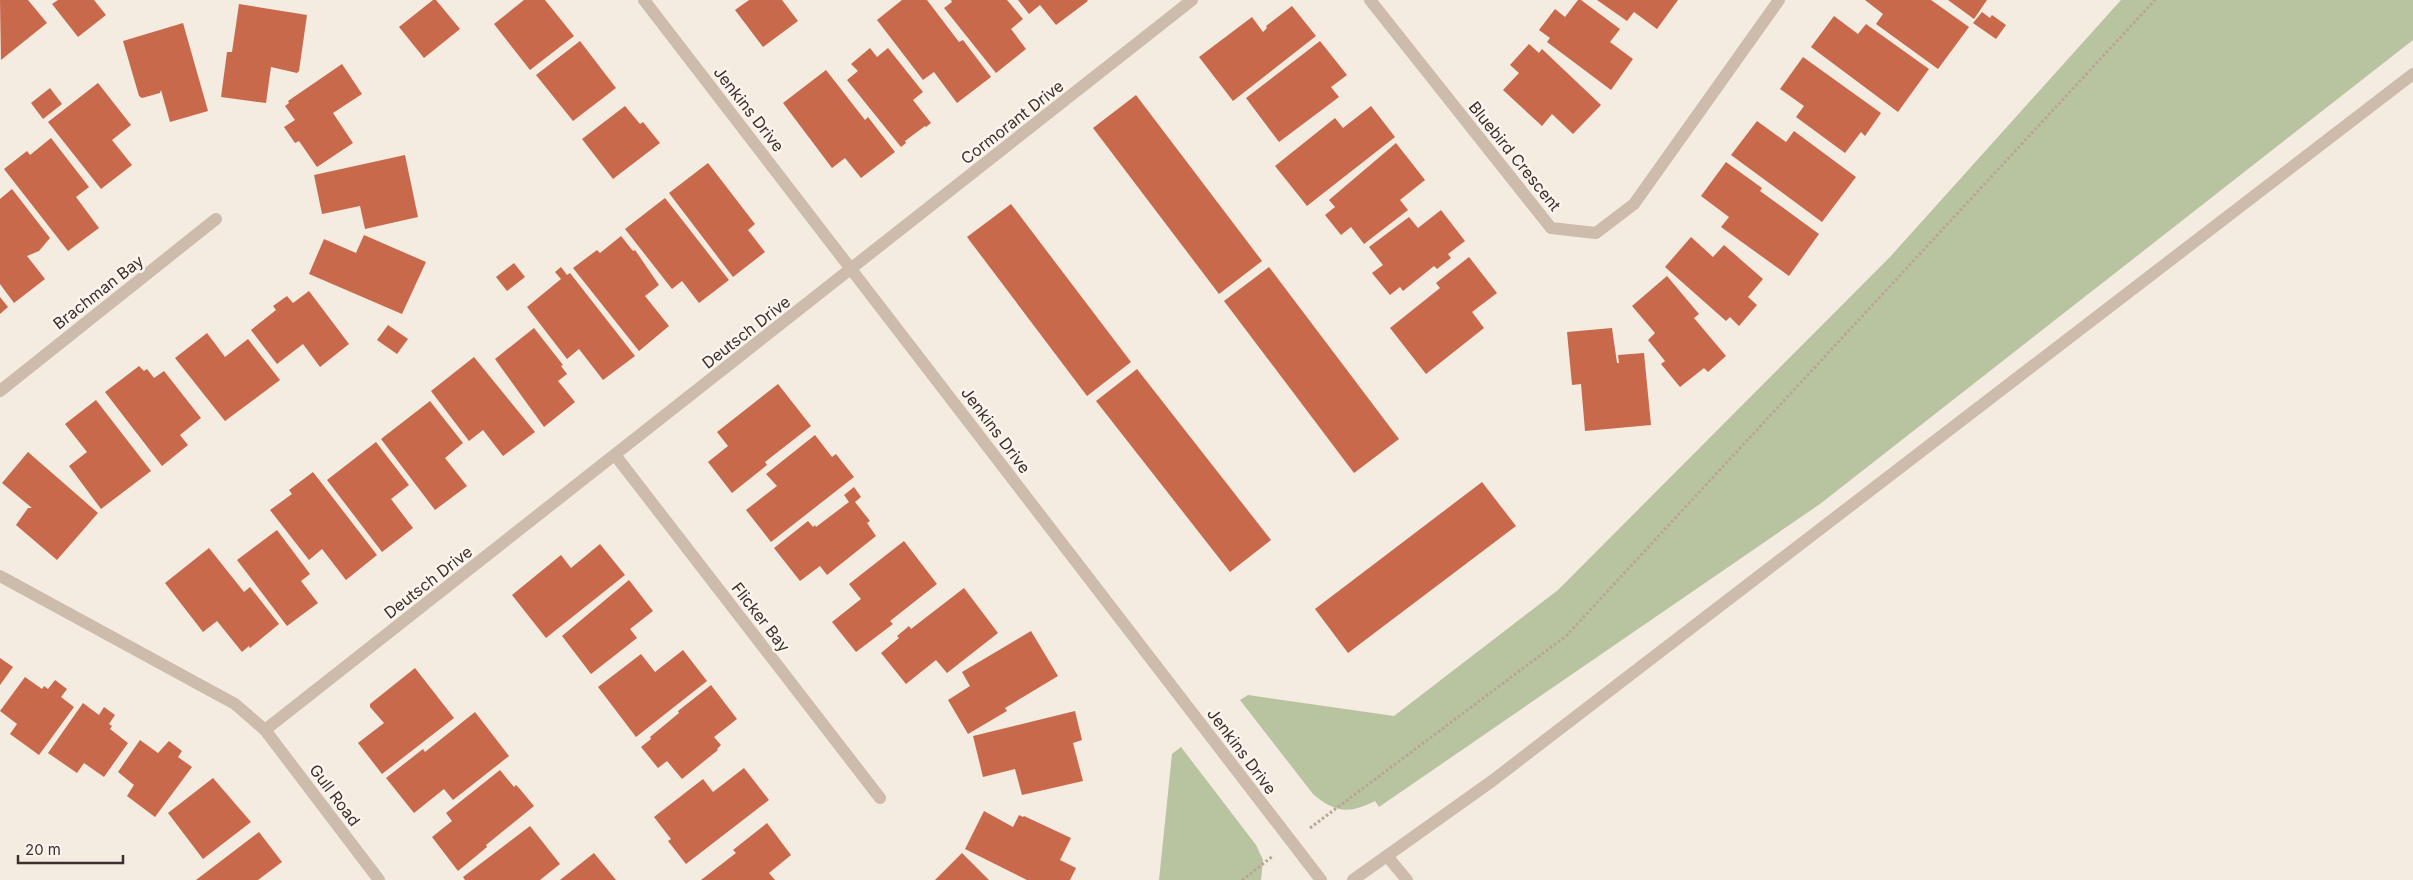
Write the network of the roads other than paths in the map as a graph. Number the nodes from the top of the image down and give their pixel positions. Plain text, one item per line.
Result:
1 (644, 0) edge
2 (1192, 0) edge
3 (1370, 0) edge
4 (1779, 0) edge
5 (2413, 74) edge
6 (216, 219) dead end
7 (852, 269) junction
8 (0, 391) edge
9 (616, 456) junction
10 (0, 576) edge
11 (265, 730) junction
12 (880, 798) dead end
13 (1387, 856) junction
14 (379, 880) edge
15 (1321, 880) edge
16 (1354, 880) edge
17 (1407, 880) edge

1 - 7 street, Jenkins Drive
2 - 7 street, Cormorant Drive
3 - 4 street, Bluebird Crescent
5 - 13 street
6 - 8 street, Brachman Bay
7 - 9 street, Deutsch Drive
7 - 15 street, Jenkins Drive
9 - 11 street, Deutsch Drive
9 - 12 street, Flicker Bay
10 - 11 street
11 - 14 street, Gull Road
13 - 16 street
13 - 17 street

